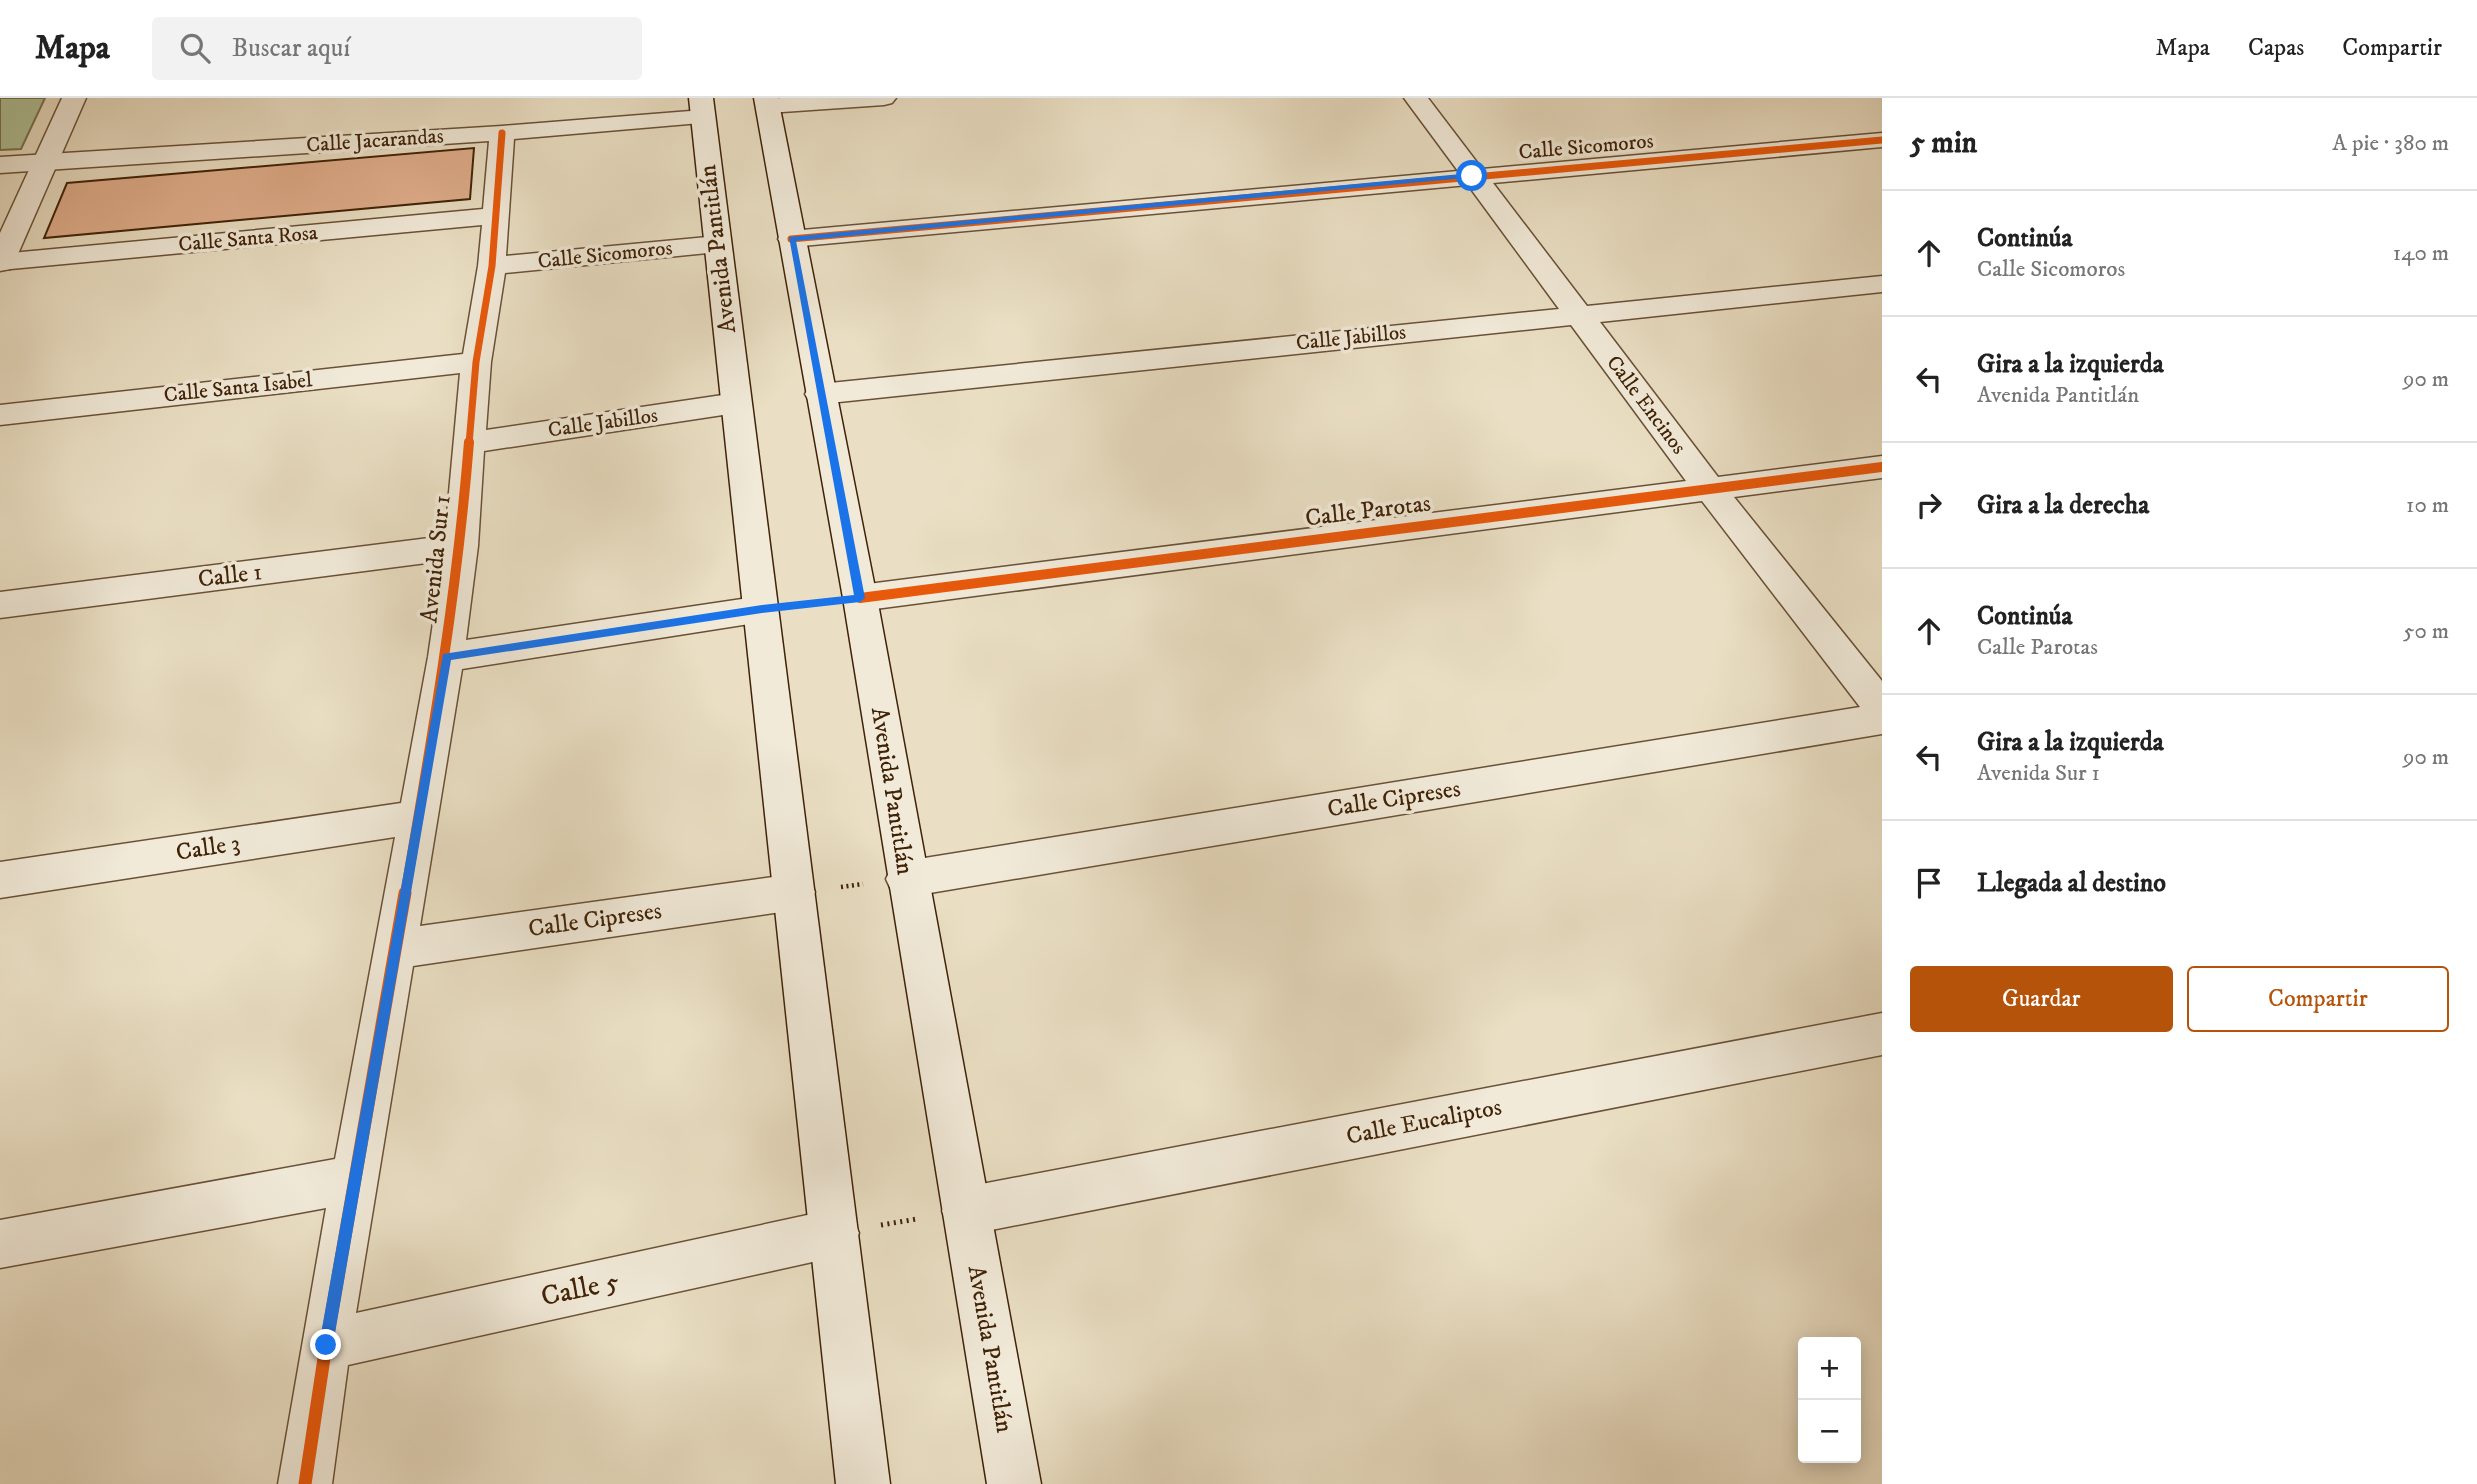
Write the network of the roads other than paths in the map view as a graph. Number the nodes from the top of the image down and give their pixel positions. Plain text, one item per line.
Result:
1 (74, 98) edge
2 (884, 98) edge
3 (1416, 98) edge
4 (767, 102) edge
5 (702, 108) edge
6 (502, 133) junction
7 (1882, 140) edge
8 (46, 162) junction
9 (0, 165) edge
10 (1472, 176) junction
11 (497, 216) junction
12 (792, 239) junction
13 (718, 244) junction
14 (0, 262) edge
15 (492, 266) junction
16 (1882, 284) edge
17 (1577, 314) junction
18 (477, 362) junction
19 (820, 394) junction
20 (736, 403) junction
21 (0, 415) edge
22 (469, 443) junction
23 (1882, 467) edge
24 (1709, 488) junction
25 (461, 546) junction
26 (860, 598) junction
27 (0, 605) edge
28 (762, 609) junction
29 (446, 657) junction
30 (1882, 708) edge
31 (1882, 719) edge
32 (417, 817) junction
33 (906, 879) junction
34 (0, 880) edge
35 (794, 892) junction
36 (395, 949) junction
37 (1882, 1034) edge
38 (356, 1179) junction
39 (966, 1211) junction
40 (835, 1233) junction
41 (0, 1244) edge
42 (326, 1345) junction
43 (305, 1484) edge
44 (863, 1484) edge
45 (1014, 1484) edge

1 - 8 street
2 - 4 street
3 - 10 street, Calle Encinos
4 - 12 street, Avenida Pantitlán
5 - 6 street, Calle Jacarandas
5 - 13 street, Avenida Pantitlán
6 - 8 street, Calle Jacarandas
6 - 11 street, Avenida Sur 1
7 - 10 street, Calle Sicomoros
8 - 9 street, Calle Jacarandas
8 - 14 street
10 - 12 street, Calle Sicomoros
10 - 17 street, Calle Encinos
11 - 14 street, Calle Santa Rosa
11 - 15 street, Avenida Sur 1
12 - 19 street, Avenida Pantitlán
13 - 15 street, Calle Sicomoros
13 - 20 street, Avenida Pantitlán
15 - 18 street, Avenida Sur 1
16 - 17 street, Calle Jabillos
17 - 19 street, Calle Jabillos
17 - 24 street, Calle Encinos
18 - 21 street, Calle Santa Isabel
18 - 22 street, Avenida Sur 1
19 - 26 street, Avenida Pantitlán
20 - 22 street, Calle Jabillos
20 - 28 street, Avenida Pantitlán
22 - 25 street, Avenida Sur 1
23 - 24 street, Calle Parotas
24 - 26 street, Calle Parotas
24 - 30 street, Calle Encinos
25 - 27 street, Calle 1
25 - 29 street, Avenida Sur 1
26 - 33 street, Avenida Pantitlán
28 - 29 street
28 - 35 street, Avenida Pantitlán
29 - 32 street, Avenida Sur 1
31 - 33 street, Calle Cipreses
32 - 34 street, Calle 3
32 - 36 street, Avenida Sur 1
33 - 39 street, Avenida Pantitlán
35 - 36 street, Calle Cipreses
35 - 40 street, Avenida Pantitlán
36 - 38 street, Avenida Sur 1
37 - 39 street, Calle Eucaliptos
38 - 41 street
38 - 42 street, Avenida Sur 1
39 - 45 street, Avenida Pantitlán
40 - 42 street, Calle 5
40 - 44 street, Avenida Pantitlán
42 - 43 street, Avenida Sur 1

